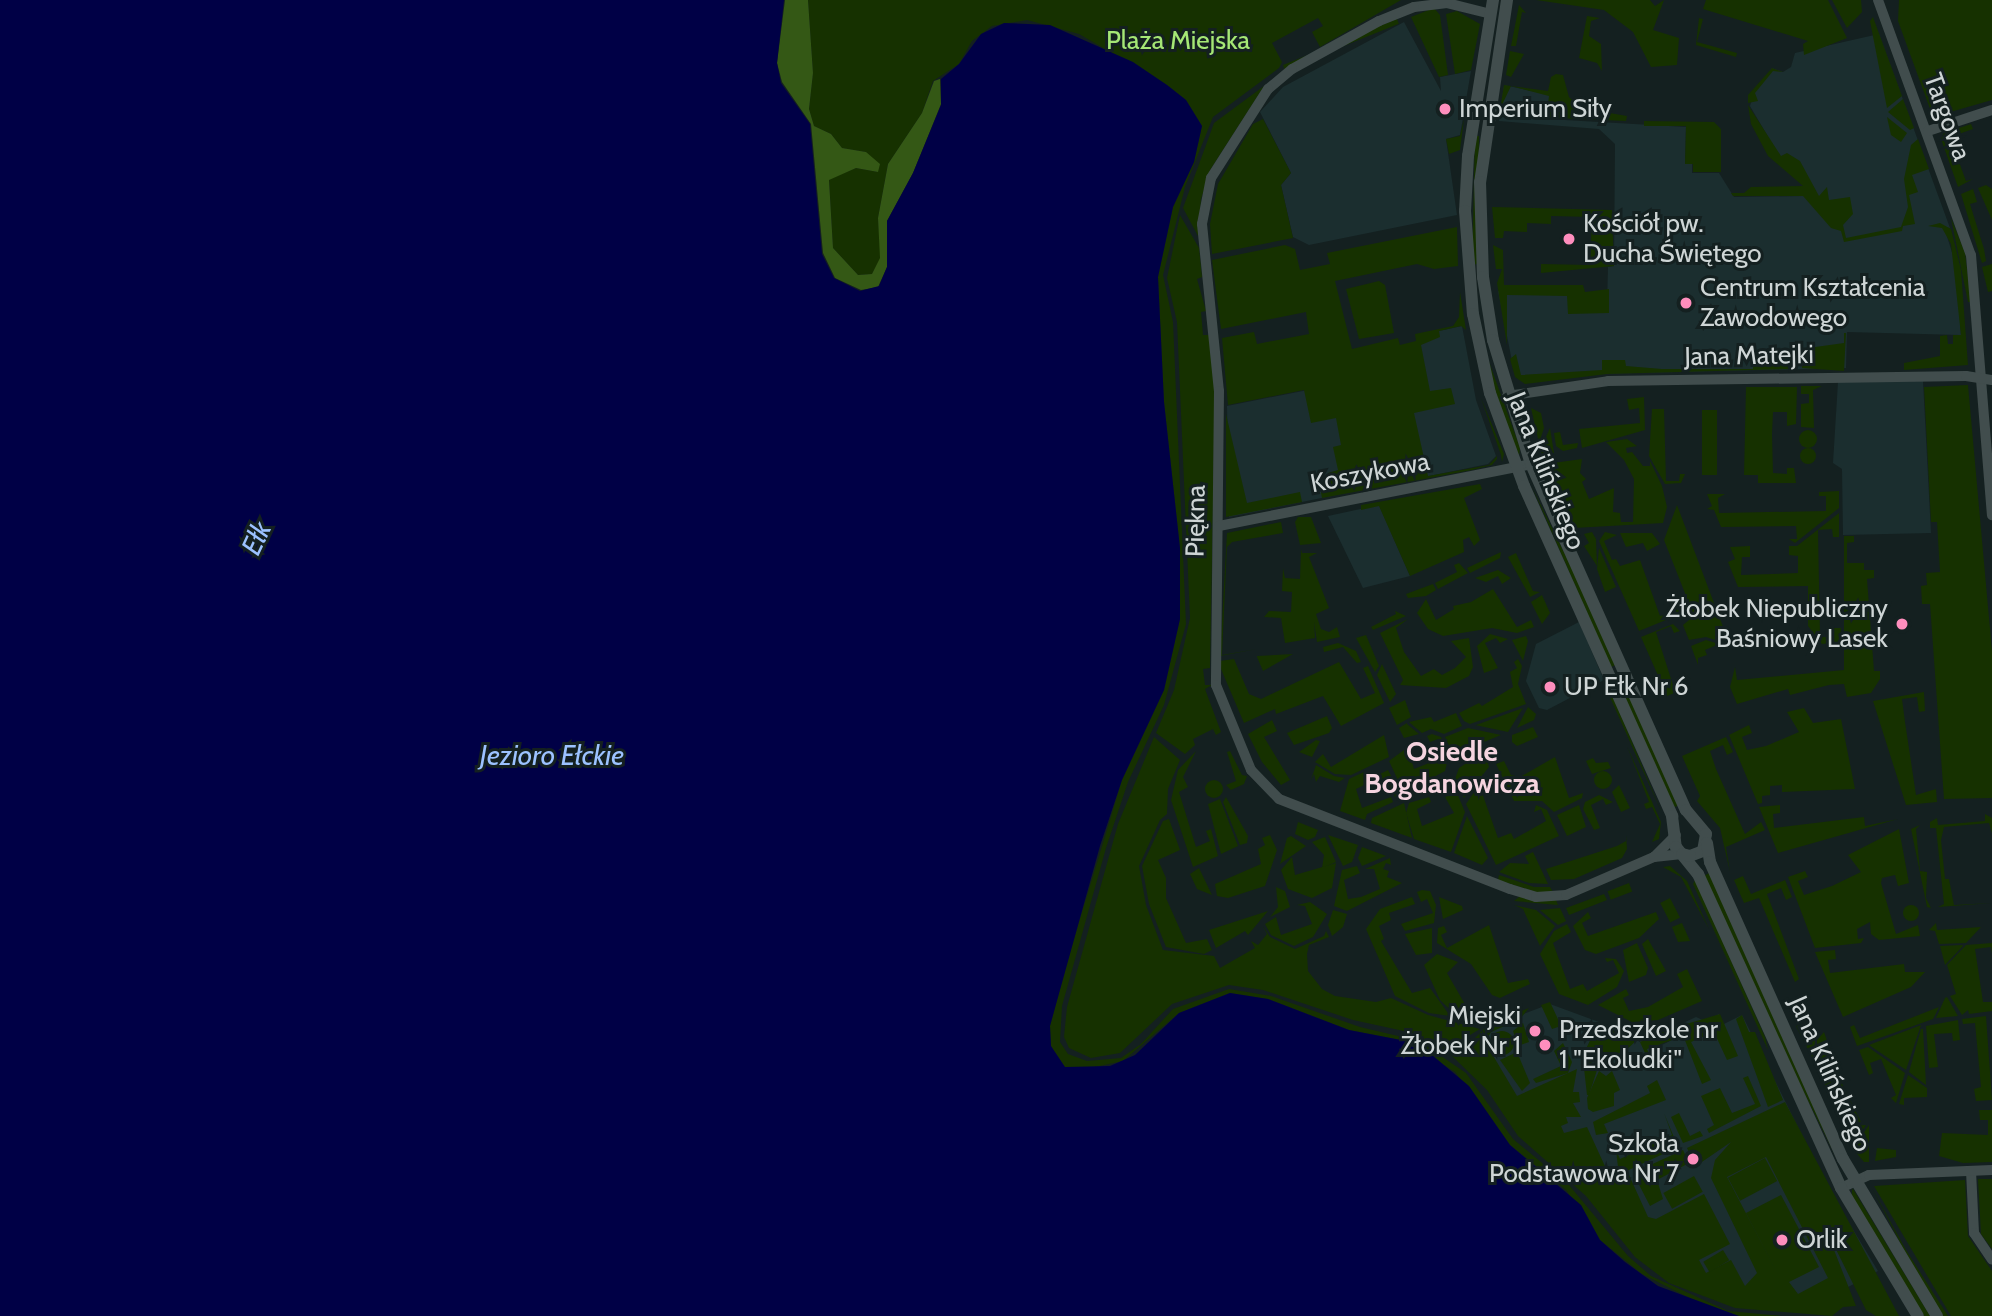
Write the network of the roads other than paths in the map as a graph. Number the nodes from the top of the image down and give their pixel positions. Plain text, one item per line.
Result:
1 (1493, 0) edge
2 (1507, 0) edge
3 (1878, 0) edge
4 (1442, 1) edge
5 (1491, 14) junction
6 (1475, 103) junction
7 (1489, 105) junction
8 (1992, 110) edge
9 (1928, 131) junction
10 (1987, 379) edge
11 (1507, 396) junction
12 (1531, 464) junction
13 (1515, 466) junction
14 (1992, 515) edge
15 (1219, 526) junction
16 (1700, 827) junction
17 (1676, 835) junction
18 (1707, 839) junction
19 (1682, 854) junction
20 (1654, 857) junction
21 (1992, 1170) edge
22 (1971, 1171) junction
23 (1855, 1181) junction
24 (1841, 1188) junction
25 (1992, 1260) edge
26 (1918, 1316) edge
27 (1937, 1316) edge

1 - 5 street, Jana Kilińskiego
2 - 7 street, Jana Kilińskiego
3 - 9 street, Targowa
4 - 5 street, Piękna
4 - 15 street, Piękna
5 - 6 street, Jana Kilińskiego
6 - 7 street
6 - 13 street, Jana Kilińskiego
7 - 11 street, Jana Kilińskiego
8 - 9 street
9 - 10 street, Targowa
10 - 11 street, Jana Matejki
10 - 14 street, Targowa
11 - 12 street, Jana Kilińskiego
12 - 13 street, Koszykowa
12 - 16 street, Jana Kilińskiego
13 - 15 street, Koszykowa
13 - 17 street, Jana Kilińskiego
15 - 20 street, Piękna
16 - 17 street
16 - 18 street
17 - 19 street
17 - 20 street, Piękna
18 - 19 street
18 - 23 street, Jana Kilińskiego
19 - 20 street, Piękna
19 - 24 street, Jana Kilińskiego
21 - 22 street
22 - 23 street
22 - 25 street
23 - 24 street
23 - 27 street, Jana Kilińskiego
24 - 26 street, Jana Kilińskiego

